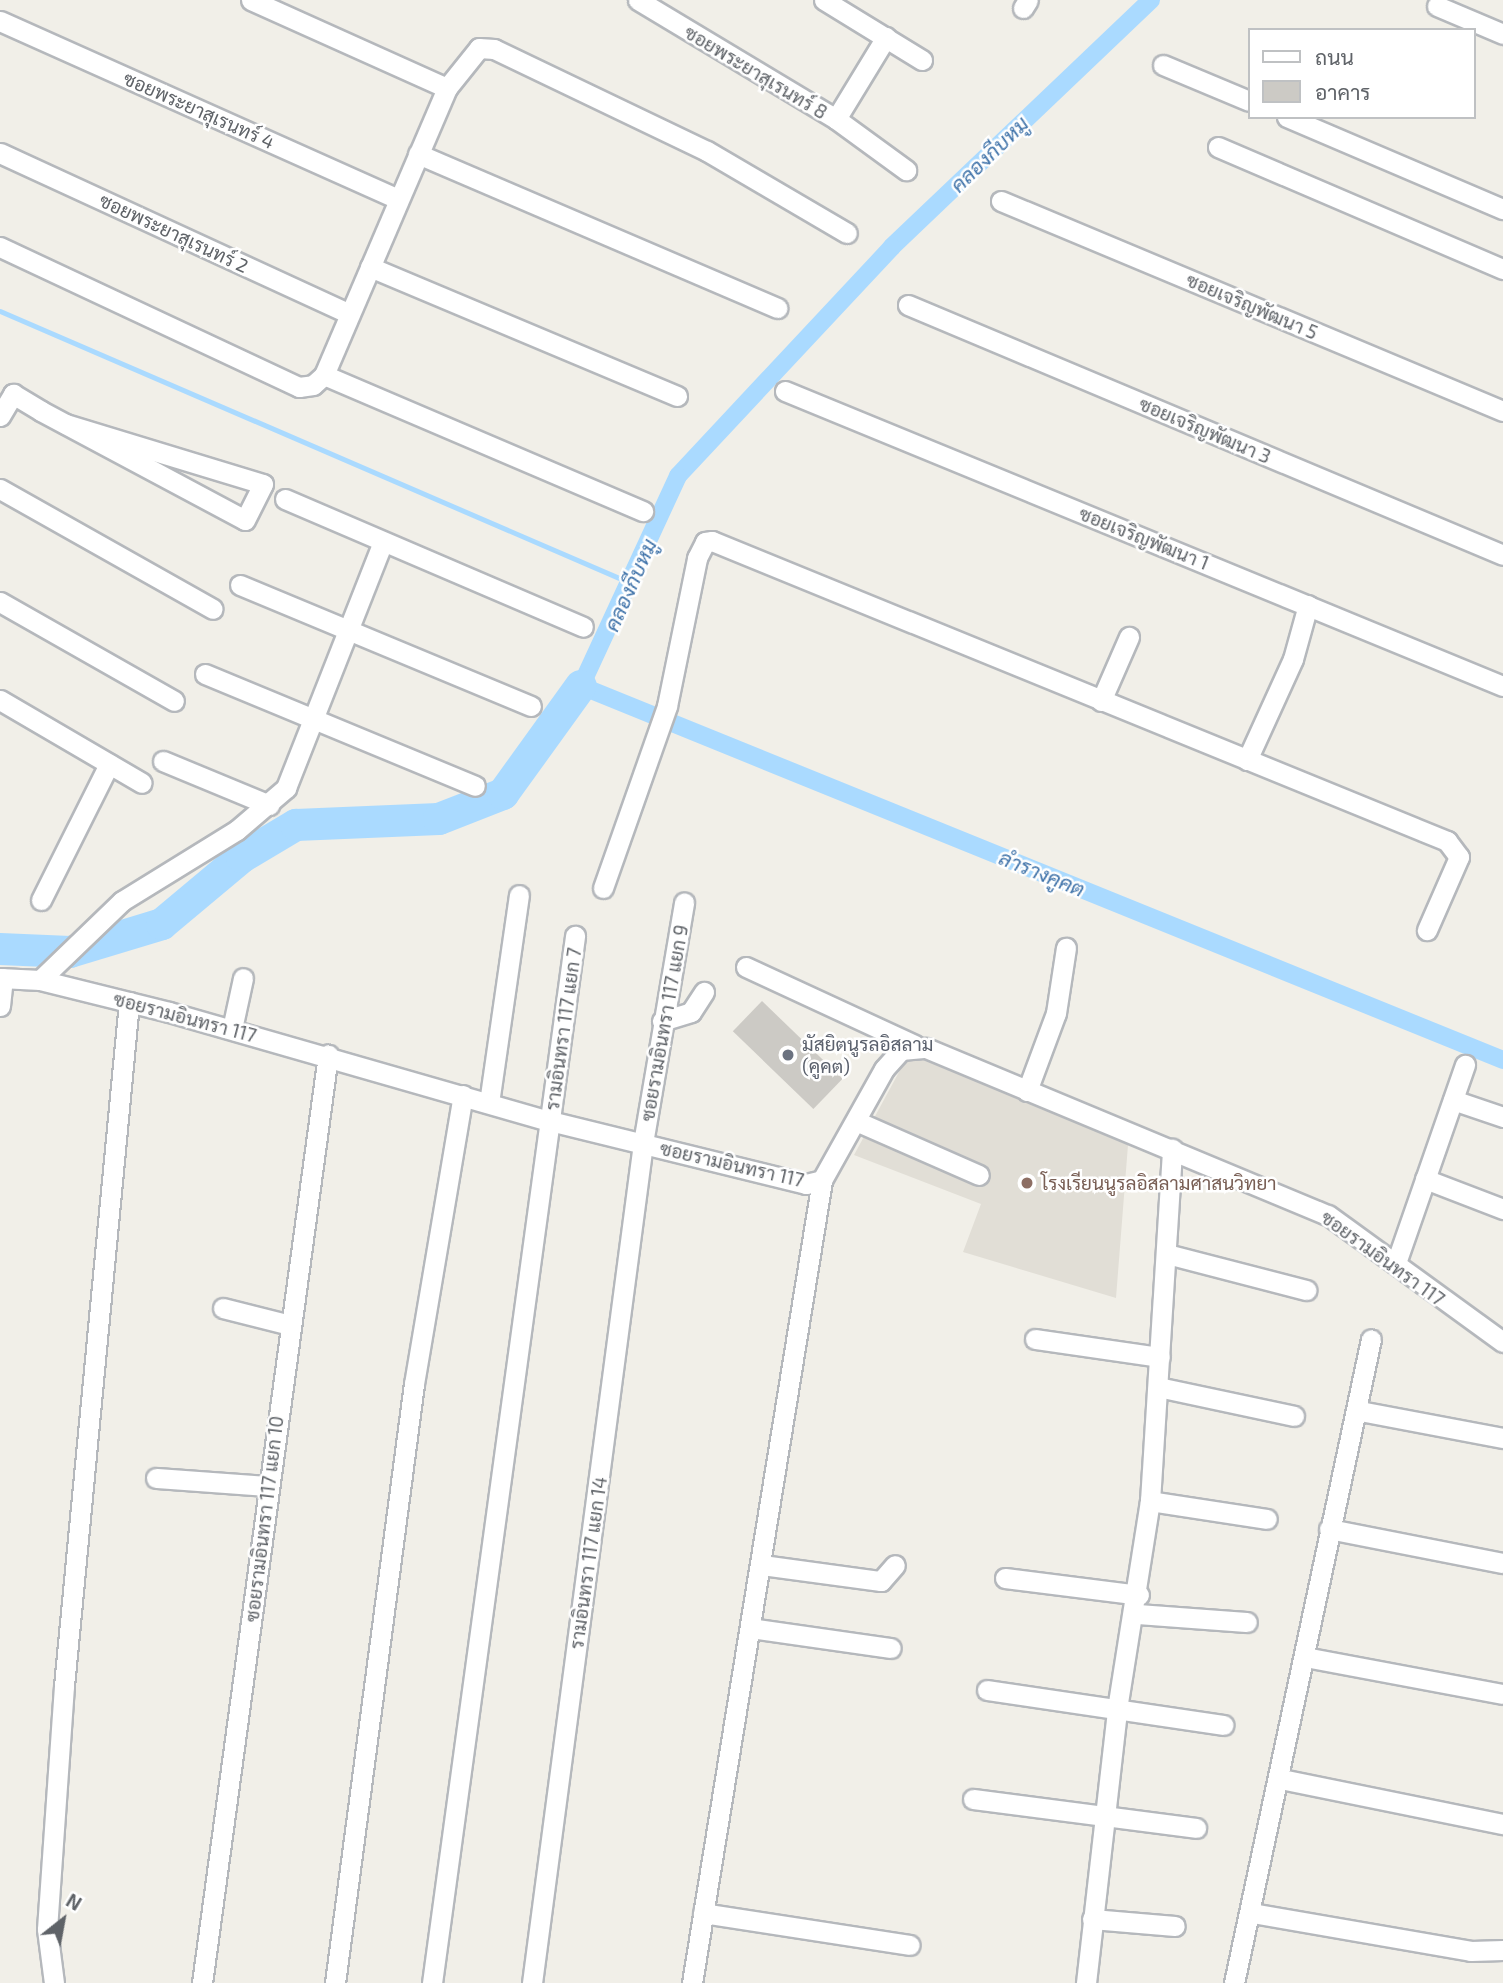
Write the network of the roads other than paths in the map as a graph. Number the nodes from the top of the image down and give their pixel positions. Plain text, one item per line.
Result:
1 (251, 0) edge
2 (638, 0) edge
3 (824, 0) edge
4 (1437, 6) dead end
5 (0, 21) edge
6 (1503, 34) edge
7 (886, 37) junction
8 (922, 60) dead end
9 (1164, 65) dead end
10 (447, 88) junction
11 (1248, 101) edge
12 (835, 119) junction
13 (1292, 119) edge
14 (1218, 147) dead end
15 (0, 153) edge
16 (418, 154) junction
17 (906, 170) dead end
18 (398, 199) junction
19 (1001, 201) dead end
20 (1503, 209) edge
21 (847, 233) dead end
22 (0, 247) edge
23 (370, 267) junction
24 (1503, 269) edge
25 (908, 305) dead end
26 (778, 308) dead end
27 (348, 313) junction
28 (324, 375) junction
29 (785, 391) dead end
30 (677, 396) dead end
31 (1503, 411) edge
32 (0, 416) edge
33 (66, 424) junction
34 (0, 489) edge
35 (285, 499) dead end
36 (643, 511) dead end
37 (383, 542) junction
38 (1503, 555) edge
39 (240, 586) dead end
40 (0, 602) edge
41 (1308, 605) junction
42 (213, 608) dead end
43 (583, 627) dead end
44 (348, 631) junction
45 (1129, 636) dead end
46 (205, 674) dead end
47 (1503, 686) edge
48 (0, 700) edge
49 (174, 701) dead end
50 (1101, 701) junction
51 (531, 706) dead end
52 (314, 720) junction
53 (1247, 760) junction
54 (163, 761) dead end
55 (109, 764) junction
56 (142, 783) dead end
57 (475, 786) dead end
58 (269, 805) junction
59 (603, 888) dead end
60 (519, 895) dead end
61 (41, 900) dead end
62 (684, 902) dead end
63 (1427, 930) dead end
64 (575, 936) dead end
65 (1066, 948) dead end
66 (746, 967) dead end
67 (1, 978) edge
68 (243, 978) dead end
69 (40, 980) junction
70 (704, 992) dead end
71 (129, 1002) junction
72 (0, 1006) edge
73 (662, 1021) junction
74 (232, 1029) junction
75 (915, 1045) junction
76 (328, 1055) junction
77 (1465, 1065) dead end
78 (1027, 1091) junction
79 (463, 1095) junction
80 (1452, 1100) junction
81 (489, 1102) junction
82 (1503, 1117) edge
83 (550, 1121) junction
84 (856, 1121) junction
85 (643, 1143) junction
86 (1172, 1149) junction
87 (979, 1175) dead end
88 (1425, 1179) junction
89 (822, 1180) junction
90 (1503, 1209) edge
91 (1167, 1254) junction
92 (1396, 1263) junction
93 (1306, 1290) dead end
94 (223, 1308) dead end
95 (290, 1325) junction
96 (1035, 1339) dead end
97 (1371, 1339) dead end
98 (1503, 1342) edge
99 (1160, 1357) junction
100 (1158, 1387) junction
101 (1360, 1410) junction
102 (1294, 1416) dead end
103 (1503, 1438) edge
104 (156, 1478) dead end
105 (268, 1486) junction
106 (1150, 1501) junction
107 (1267, 1519) dead end
108 (1329, 1529) junction
109 (1503, 1563) edge
110 (762, 1565) junction
111 (895, 1565) dead end
112 (1005, 1578) dead end
113 (1138, 1604) junction
114 (1247, 1622) dead end
115 (750, 1628) junction
116 (891, 1648) dead end
117 (1305, 1657) junction
118 (987, 1690) dead end
119 (1503, 1694) edge
120 (1117, 1709) junction
121 (1223, 1725) dead end
122 (1281, 1779) junction
123 (973, 1799) dead end
124 (1103, 1816) junction
125 (1503, 1824) edge
126 (1196, 1828) dead end
127 (703, 1913) junction
128 (1252, 1913) junction
129 (1092, 1919) junction
130 (1175, 1926) dead end
131 (910, 1945) dead end
132 (1503, 1950) edge
133 (54, 1983) edge
134 (202, 1983) edge
135 (335, 1983) edge
136 (432, 1983) edge
137 (532, 1983) edge
138 (692, 1983) edge
139 (1086, 1983) edge
140 (1234, 1983) edge

1 - 10 street
2 - 12 street, ซอยพระยาสุเรนทร์ 8
3 - 7 street
4 - 6 street
5 - 18 street, ซอยพระยาสุเรนทร์ 4
7 - 8 street
7 - 12 street
9 - 11 street
10 - 16 street
10 - 21 street
12 - 17 street, ซอยพระยาสุเรนทร์ 8
13 - 20 street
14 - 24 street
15 - 27 street, ซอยพระยาสุเรนทร์ 2
16 - 18 street
16 - 26 street
18 - 23 street
19 - 31 street, ซอยเจริญพัฒนา 5
22 - 28 street
23 - 27 street
23 - 30 street
25 - 38 street, ซอยเจริญพัฒนา 3
27 - 28 street
28 - 36 street
29 - 41 street, ซอยเจริญพัฒนา 1
32 - 33 street
33 - 33 street
34 - 42 street
35 - 37 street
37 - 43 street
37 - 44 street
39 - 44 street
40 - 49 street
41 - 47 street, ซอยเจริญพัฒนา 1
41 - 53 street
44 - 51 street
44 - 52 street
45 - 50 street
46 - 52 street
48 - 55 street
50 - 53 street
50 - 59 street
52 - 57 street
52 - 58 street
53 - 63 street
54 - 58 street
55 - 56 street
55 - 61 street
58 - 69 street
60 - 81 street
62 - 73 street, ซอยรามอินทรา 117 แยก 9
64 - 83 street, รามอินทรา 117 แยก 7
65 - 78 street
66 - 75 street
67 - 69 street, ซอยรามอินทรา 117
67 - 72 street
68 - 74 street
69 - 71 street, ซอยรามอินทรา 117
70 - 73 street
71 - 74 street, ซอยรามอินทรา 117
71 - 133 street
73 - 85 street, ซอยรามอินทรา 117 แยก 9
74 - 76 street, ซอยรามอินทรา 117
75 - 78 street, ซอยรามอินทรา 117
75 - 84 street, ซอยรามอินทรา 117
76 - 79 street, ซอยรามอินทรา 117
76 - 95 street, ซอยรามอินทรา 117 แยก 10
77 - 80 street
78 - 86 street, ซอยรามอินทรา 117
79 - 81 street, ซอยรามอินทรา 117
79 - 135 street
80 - 82 street
80 - 88 street
81 - 83 street, ซอยรามอินทรา 117
83 - 85 street, ซอยรามอินทรา 117
83 - 136 street, รามอินทรา 117 แยก 7
84 - 87 street
84 - 89 street, ซอยรามอินทรา 117
85 - 89 street, ซอยรามอินทรา 117
85 - 137 street, รามอินทรา 117 แยก 14
86 - 91 street
86 - 92 street, ซอยรามอินทรา 117
88 - 90 street
88 - 92 street
89 - 110 street
91 - 93 street
91 - 99 street
92 - 98 street, ซอยรามอินทรา 117
94 - 95 street
95 - 105 street, ซอยรามอินทรา 117 แยก 10
96 - 99 street
97 - 101 street
99 - 100 street
100 - 102 street
100 - 106 street
101 - 103 street
101 - 108 street
104 - 105 street
105 - 134 street, ซอยรามอินทรา 117 แยก 10
106 - 107 street
106 - 113 street
108 - 109 street
108 - 117 street
110 - 111 street
110 - 115 street
112 - 113 street
113 - 114 street
113 - 120 street
115 - 116 street
115 - 127 street
117 - 119 street
117 - 122 street
118 - 120 street
120 - 121 street
120 - 124 street
122 - 125 street
122 - 128 street
123 - 124 street
124 - 126 street
124 - 129 street
127 - 131 street
127 - 138 street
128 - 132 street
128 - 140 street
129 - 130 street
129 - 139 street

